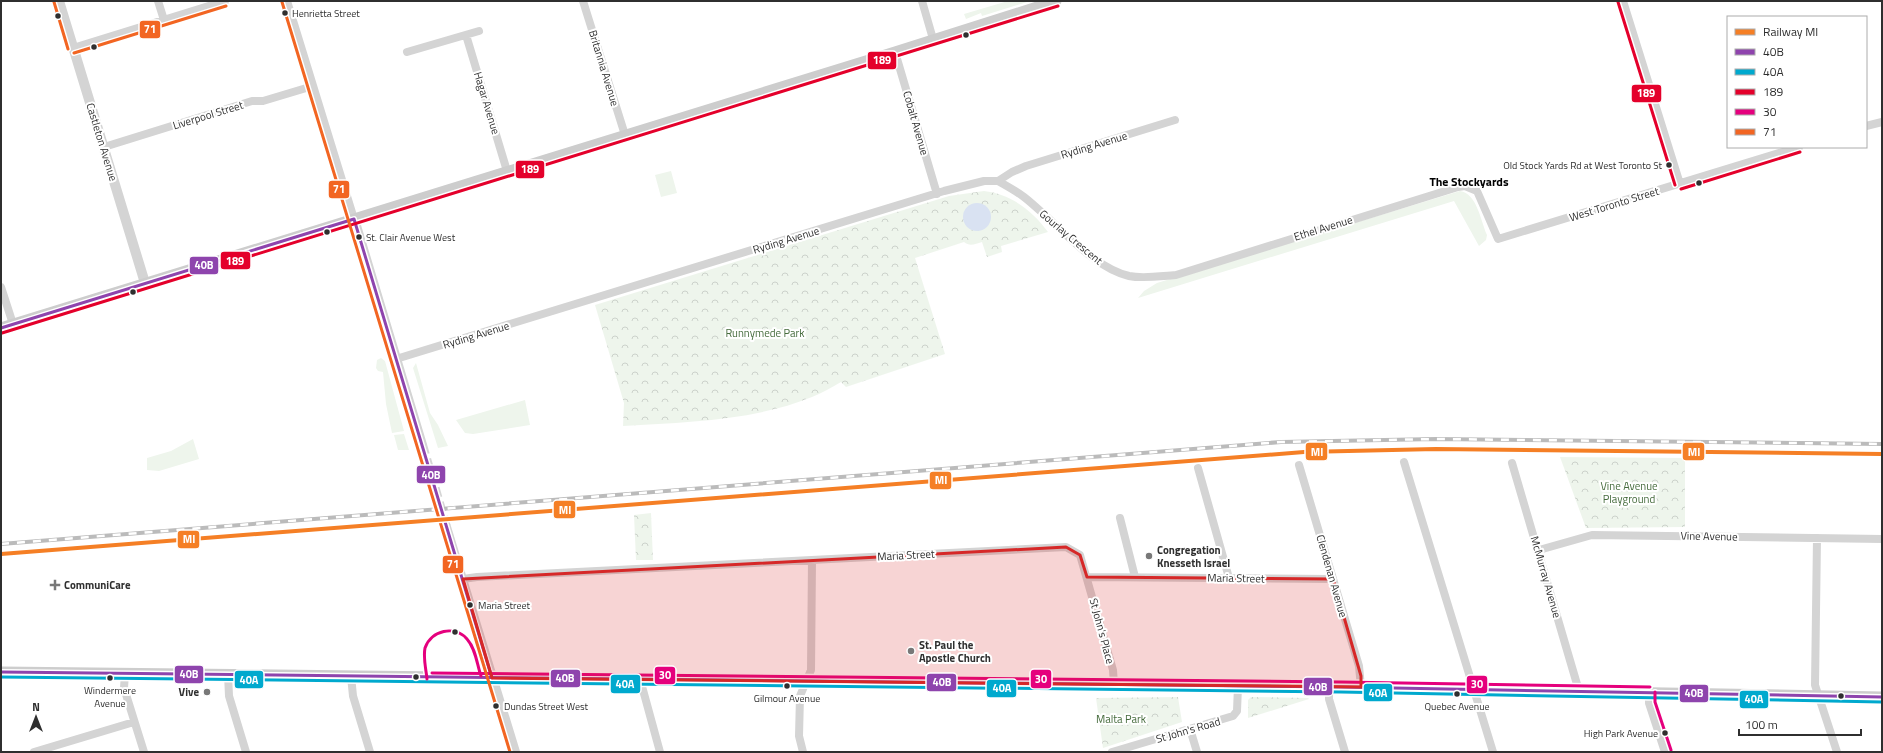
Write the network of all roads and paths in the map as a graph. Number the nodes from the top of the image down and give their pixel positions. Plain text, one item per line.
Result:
1 (59, 1) edge
2 (158, 1) edge
3 (225, 1) edge
4 (288, 1) edge
5 (583, 1) edge
6 (922, 1) edge
7 (1056, 1) edge
8 (1623, 1) edge
9 (164, 20) junction
10 (479, 31) dead end
11 (466, 35) junction
12 (933, 39) junction
13 (73, 48) junction
14 (407, 52) dead end
15 (895, 52) junction
16 (313, 86) junction
17 (1175, 120) dead end
18 (1882, 122) edge
19 (1867, 126) edge
20 (625, 135) junction
21 (104, 147) junction
22 (1796, 148) edge
23 (507, 171) junction
24 (998, 182) junction
25 (1680, 184) junction
26 (1472, 188) joint
27 (937, 194) junction
28 (354, 219) junction
29 (1176, 275) joint
30 (145, 283) junction
31 (1, 286) edge
32 (13, 324) junction
33 (1, 328) edge
34 (396, 359) junction
35 (422, 445) tunnel mouth
36 (1404, 462) dead end
37 (1512, 463) dead end
38 (1299, 465) dead end
39 (1198, 468) dead end
40 (1120, 518) dead end
41 (446, 527) tunnel mouth
42 (1817, 538) junction
43 (1882, 539) edge
44 (1539, 550) junction
45 (812, 560) junction
46 (1087, 577) junction
47 (1135, 577) junction
48 (1229, 578) junction
49 (463, 579) junction
50 (1333, 579) junction
51 (1, 672) edge
52 (124, 673) junction
53 (228, 674) junction
54 (351, 676) junction
55 (492, 678) junction
56 (640, 679) junction
57 (806, 681) junction
58 (1114, 685) junction
59 (1238, 686) junction
60 (1329, 687) junction
61 (1361, 687) junction
62 (1473, 689) junction
63 (1580, 690) junction
64 (1650, 692) junction
65 (1818, 695) junction
66 (1882, 697) edge
67 (134, 722) junction
68 (1190, 729) junction
69 (34, 752) edge
70 (144, 752) edge
71 (246, 752) edge
72 (370, 752) edge
73 (515, 752) edge
74 (660, 752) edge
75 (803, 752) edge
76 (1112, 752) edge
77 (1197, 752) edge
78 (1345, 752) edge
79 (1493, 752) edge
80 (1666, 752) edge
81 (1837, 752) edge

1 - 13 street, Castleton Avenue
2 - 9 street
3 - 9 street
4 - 16 street
5 - 20 street, Britannia Avenue
6 - 12 street
7 - 12 main road
8 - 25 street
9 - 13 street
10 - 11 street
11 - 14 street
11 - 23 street, Hagar Avenue
12 - 15 main road
13 - 21 street, Castleton Avenue
15 - 20 main road
15 - 27 street, Cobalt Avenue
16 - 21 street, Liverpool Street
16 - 28 street
17 - 24 street, Ryding Avenue
18 - 19 street
20 - 23 main road
21 - 30 street, Castleton Avenue
22 - 25 street, West Toronto Street
23 - 28 main road
24 - 27 street, Ryding Avenue
24 - 29 street, Gourlay Crescent
25 - 26 street, West Toronto Street
26 - 29 street, Ethel Avenue
27 - 34 street, Ryding Avenue
28 - 30 main road
28 - 34 street
30 - 32 main road
31 - 32 street
32 - 33 main road
34 - 35 street
36 - 62 street
37 - 44 street, McMurray Avenue
38 - 50 street, Clendenan Avenue
39 - 48 street
40 - 47 street
41 - 49 street
42 - 43 street, Vine Avenue
42 - 44 street, Vine Avenue
42 - 65 street
44 - 63 street, McMurray Avenue
45 - 46 street, Maria Street
45 - 49 street, Maria Street
45 - 57 street
46 - 47 street, Maria Street
46 - 58 street, St John's Place
47 - 48 street, Maria Street
48 - 50 street, Maria Street
49 - 55 street
50 - 61 street, Clendenan Avenue
51 - 52 main road
52 - 53 main road
52 - 67 street
53 - 54 main road
53 - 71 street
54 - 55 main road
54 - 72 street
55 - 56 main road
55 - 73 street
56 - 57 main road
56 - 74 street
57 - 58 main road
57 - 75 street
58 - 59 main road
59 - 60 main road
59 - 68 street, St John's Road
60 - 61 main road
60 - 78 street
61 - 62 main road
62 - 63 main road
62 - 79 street
63 - 64 main road
64 - 65 main road
64 - 80 street
65 - 66 main road
65 - 81 street
67 - 69 street
67 - 70 street
68 - 76 street, St John's Road
68 - 77 street

